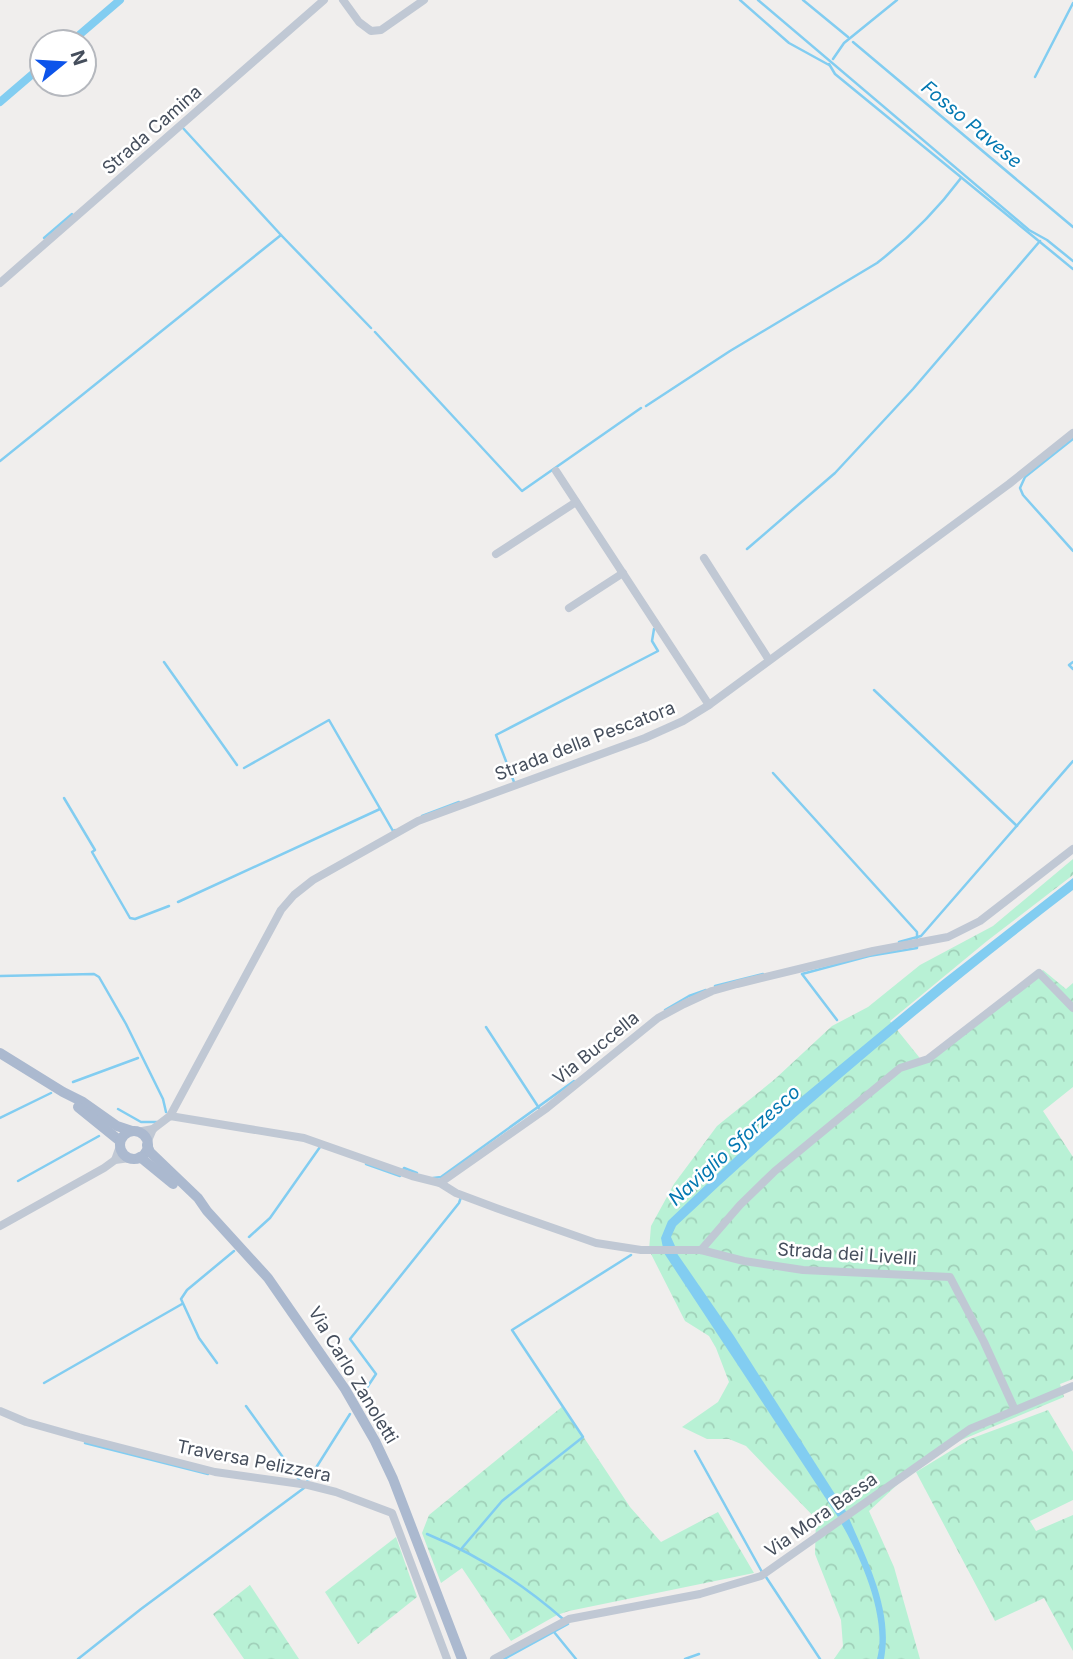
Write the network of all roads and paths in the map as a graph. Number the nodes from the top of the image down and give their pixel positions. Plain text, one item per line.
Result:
1 (324, 0) edge
2 (343, 0) edge
3 (424, 0) edge
4 (0, 283) edge
5 (1073, 433) edge
6 (556, 471) dead end
7 (576, 502) junction
8 (496, 554) dead end
9 (704, 558) dead end
10 (623, 573) junction
11 (569, 608) dead end
12 (769, 660) junction
13 (709, 705) junction
14 (1073, 849) edge
15 (1073, 1008) edge
16 (0, 1053) edge
17 (64, 1093) junction
18 (170, 1116) junction
19 (153, 1129) junction
20 (135, 1131) junction
21 (120, 1144) junction
22 (147, 1144) junction
23 (135, 1158) junction
24 (115, 1160) junction
25 (440, 1183) junction
26 (207, 1211) junction
27 (0, 1226) edge
28 (701, 1250) junction
29 (1073, 1386) edge
30 (1015, 1410) junction
31 (0, 1411) edge
32 (447, 1659) edge
33 (462, 1659) edge
34 (494, 1659) edge

1 - 4 street, Strada Camina
2 - 3 street
5 - 12 street, Strada della Pescatora
6 - 7 street
7 - 8 street
7 - 10 street
9 - 12 street
10 - 11 street
10 - 13 street
12 - 13 street, Strada della Pescatora
13 - 18 street, Strada della Pescatora
14 - 25 street, Via Buccella
15 - 28 street
16 - 17 main road
17 - 20 main road
17 - 21 main road
18 - 19 street
18 - 25 street
19 - 20 street
19 - 22 street
20 - 21 main road
20 - 22 main road
21 - 23 main road
21 - 24 street
22 - 23 main road
22 - 26 main road, Via Carlo Zanoletti
23 - 24 street
23 - 26 main road, Via Carlo Zanoletti
24 - 27 street
25 - 28 street, Strada dei Livelli
26 - 33 main road, Via Carlo Zanoletti
28 - 30 street, Strada dei Livelli
29 - 30 street, Via Mora Bassa
30 - 34 street, Via Mora Bassa
31 - 32 street, Traversa Pelizzera

